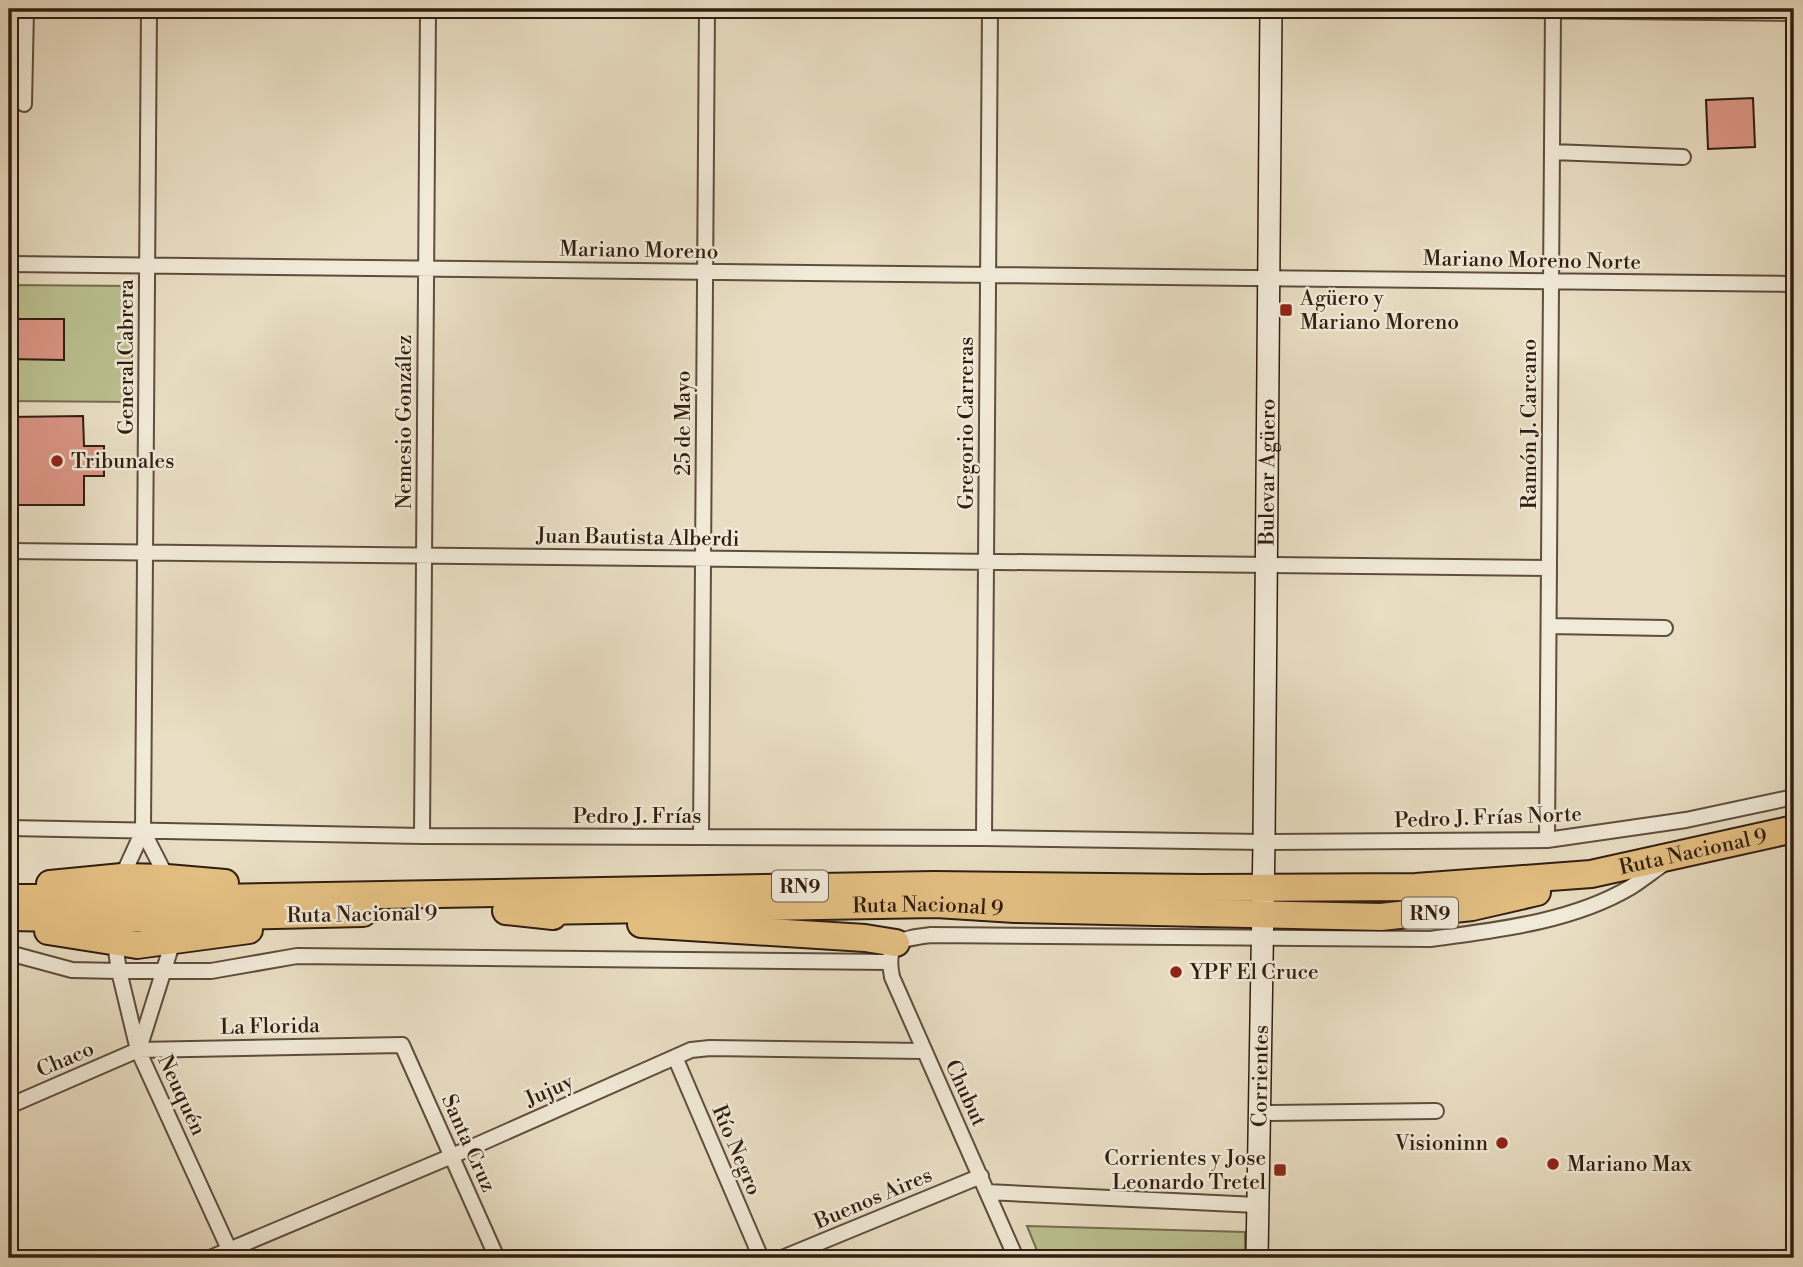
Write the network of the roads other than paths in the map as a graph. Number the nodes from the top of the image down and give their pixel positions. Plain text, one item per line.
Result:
1 (26, 9) edge
2 (149, 9) edge
3 (428, 9) edge
4 (707, 9) edge
5 (990, 9) edge
6 (1271, 9) edge
7 (1432, 9) edge
8 (1553, 9) edge
9 (1794, 13) edge
10 (24, 104) dead end
11 (1552, 152) junction
12 (1683, 157) dead end
13 (9, 264) edge
14 (148, 265) junction
15 (426, 268) junction
16 (705, 272) junction
17 (988, 275) junction
18 (1269, 278) junction
19 (1551, 281) junction
20 (1794, 284) edge
21 (9, 551) edge
22 (145, 552) junction
23 (424, 555) junction
24 (703, 559) junction
25 (986, 562) junction
26 (1267, 565) junction
27 (1549, 568) junction
28 (1549, 625) junction
29 (1665, 628) dead end
30 (1794, 797) edge
31 (9, 828) edge
32 (1794, 830) edge
33 (143, 831) junction
34 (422, 836) junction
35 (701, 837) junction
36 (984, 838) junction
37 (1547, 840) junction
38 (1264, 842) junction
39 (1675, 856) junction
40 (1591, 874) junction
41 (167, 878) junction
42 (9, 887) edge
43 (1263, 888) junction
44 (313, 896) junction
45 (9, 898) edge
46 (116, 909) junction
47 (506, 911) junction
48 (348, 914) junction
49 (9, 917) edge
50 (9, 924) edge
51 (1263, 926) junction
52 (173, 941) junction
53 (893, 952) junction
54 (9, 953) edge
55 (163, 970) junction
56 (119, 971) junction
57 (402, 1045) joint
58 (138, 1050) junction
59 (923, 1051) junction
60 (675, 1057) junction
61 (9, 1106) edge
62 (1436, 1111) dead end
63 (1261, 1113) junction
64 (452, 1156) junction
65 (981, 1176) junction
66 (987, 1192) junction
67 (1257, 1205) junction
68 (231, 1254) edge
69 (210, 1258) edge
70 (497, 1258) edge
71 (761, 1258) edge
72 (782, 1258) edge
73 (1016, 1258) edge
74 (1257, 1258) edge

1 - 10 street
2 - 14 street, General Cabrera
3 - 15 street, Nemesio González
4 - 16 street, 25 de Mayo
5 - 17 street, Gregorio Carreras
6 - 18 main road, Bulevar Agüero
7 - 8 street
8 - 9 street
8 - 11 street, Ramón J. Carcano
11 - 12 street
11 - 19 street, Ramón J. Carcano
13 - 14 street, Mariano Moreno
14 - 15 street, Mariano Moreno
14 - 22 street, General Cabrera
15 - 16 street, Mariano Moreno
15 - 23 street, Nemesio González
16 - 17 street, Mariano Moreno
16 - 24 street, 25 de Mayo
17 - 18 street, Mariano Moreno
17 - 25 street, Gregorio Carreras
18 - 19 street, Mariano Moreno Norte
18 - 26 main road, Bulevar Agüero
19 - 20 street, Mariano Moreno Norte
19 - 27 street, Ramón J. Carcano
21 - 22 street, Juan Bautista Alberdi
22 - 23 street, Juan Bautista Alberdi
22 - 33 street, General Cabrera
23 - 24 street, Juan Bautista Alberdi
23 - 34 street, Nemesio González
24 - 25 street, Juan Bautista Alberdi
24 - 35 street, 25 de Mayo
25 - 26 street, Juan Bautista Alberdi
25 - 36 street, Gregorio Carreras
26 - 27 street, Juan Bautista Alberdi
26 - 38 main road, Bulevar Agüero
27 - 28 street, Ramón J. Carcano
28 - 29 street
28 - 37 street, Ramón J. Carcano
30 - 37 street, Pedro J. Frías Norte
31 - 33 street, Pedro J. Frías
32 - 39 highway, Ruta Nacional 9 / RN9
33 - 34 street, Pedro J. Frías
33 - 41 street
33 - 46 street
34 - 35 street, Pedro J. Frías
35 - 36 street, Pedro J. Frías
36 - 38 street, Pedro J. Frías
37 - 38 street, Pedro J. Frías Norte
38 - 43 main road, Bulevar Agüero
39 - 40 highway, Ruta Nacional 9 / RN9
39 - 51 street
40 - 43 highway, Ruta Nacional 9 / RN9
40 - 51 highway, Ruta Nacional 9 / RN9
41 - 44 highway
41 - 46 highway
42 - 46 highway
43 - 44 highway, Ruta Nacional 9 / RN9
43 - 51 main road, Bulevar Agüero
44 - 46 highway, Ruta Nacional 9 / RN9
45 - 46 highway, Ruta Nacional 9 / RN9
46 - 48 highway, Ruta Nacional 9 / RN9
46 - 49 highway, Ruta Nacional 9 / RN9
46 - 50 highway
46 - 52 highway
46 - 56 street, Neuquén
47 - 48 highway, Ruta Nacional 9 / RN9
47 - 51 highway, Ruta Nacional 9 / RN9
47 - 53 highway
48 - 52 highway
51 - 53 street
51 - 63 main road, Corrientes
52 - 55 street
53 - 55 street
53 - 59 street, Chubut
54 - 56 street
55 - 56 street
55 - 58 street
56 - 58 street, Neuquén
57 - 58 street, La Florida
57 - 64 street, Santa Cruz
58 - 61 street, Chaco
58 - 68 street, Neuquén
59 - 60 street, Jujuy
59 - 65 street, Chubut
60 - 64 street, Jujuy
60 - 71 street, Río Negro
62 - 63 street
63 - 67 main road, Corrientes
64 - 68 street, Jujuy
64 - 70 street, Santa Cruz
65 - 66 street, Chubut
65 - 72 street, Buenos Aires
66 - 67 street
66 - 73 street, Chubut
67 - 74 main road, Corrientes
68 - 69 street, Jujuy

